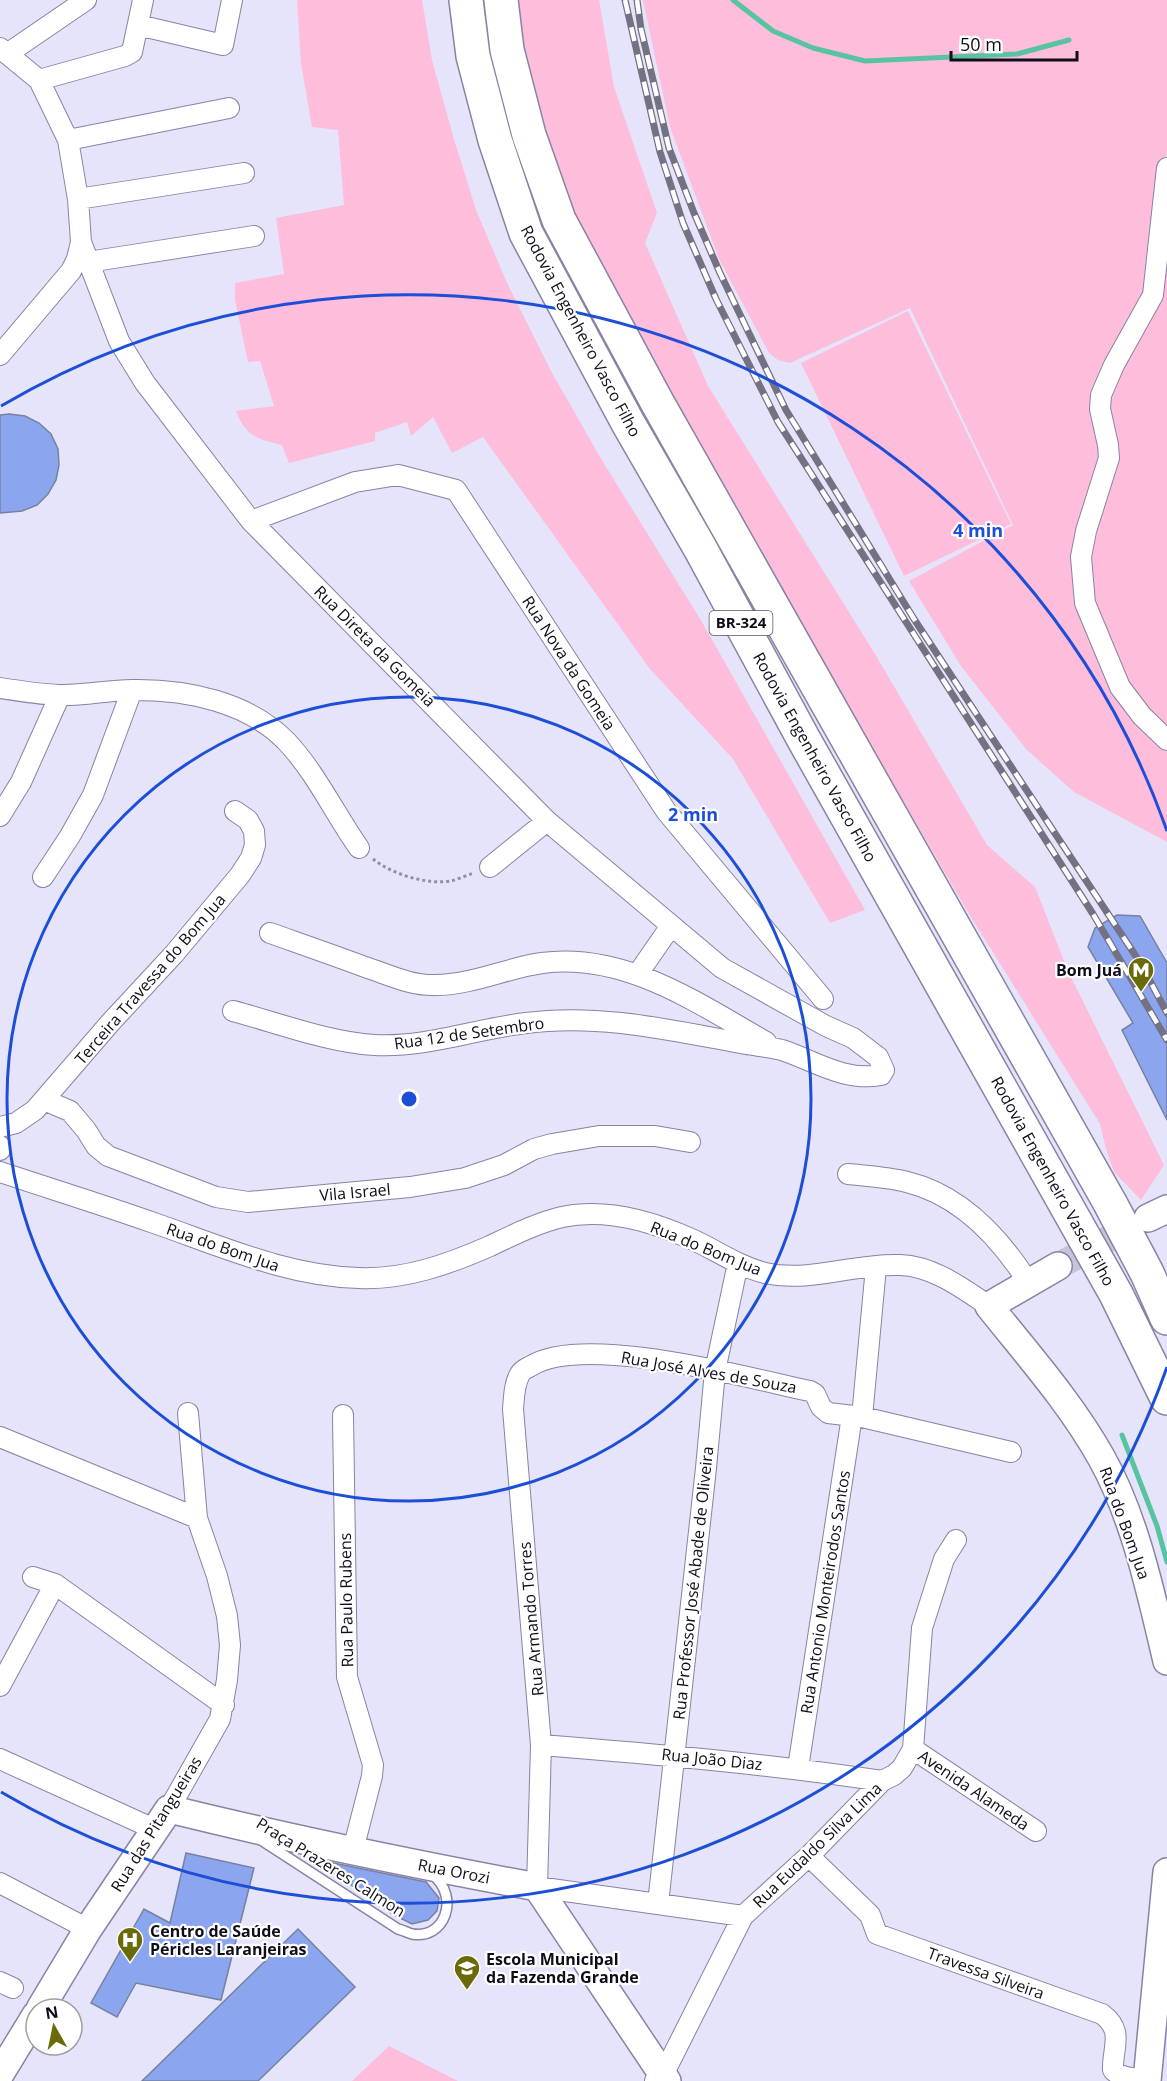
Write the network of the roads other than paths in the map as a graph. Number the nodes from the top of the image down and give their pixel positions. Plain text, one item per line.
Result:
1 (86, 0) edge
2 (143, 0) edge
3 (232, 0) edge
4 (466, 0) edge
5 (501, 0) edge
6 (138, 25) junction
7 (3, 51) edge
8 (39, 80) junction
9 (229, 108) dead end
10 (68, 140) junction
11 (1167, 168) edge
12 (244, 173) dead end
13 (78, 199) junction
14 (254, 236) dead end
15 (81, 242) junction
16 (88, 262) junction
17 (0, 355) edge
18 (250, 520) junction
19 (0, 688) edge
20 (132, 690) junction
21 (60, 695) junction
22 (1167, 740) edge
23 (235, 811) dead end
24 (0, 816) edge
25 (547, 821) junction
26 (359, 848) road end
27 (490, 867) road end
28 (43, 877) dead end
29 (270, 933) dead end
30 (666, 933) dead end
31 (637, 975) junction
32 (823, 999) dead end
33 (233, 1011) dead end
34 (780, 1050) junction
35 (881, 1075) joint
36 (44, 1100) junction
37 (0, 1127) edge
38 (690, 1142) dead end
39 (0, 1172) edge
40 (848, 1174) dead end
41 (738, 1263) junction
42 (1058, 1266) tunnel mouth
43 (876, 1267) junction
44 (1028, 1282) junction
45 (988, 1306) junction
46 (1167, 1318) edge
47 (537, 1362) joint
48 (715, 1371) junction
49 (1167, 1398) edge
50 (188, 1413) dead end
51 (343, 1415) dead end
52 (857, 1416) junction
53 (0, 1437) edge
54 (1011, 1452) dead end
55 (197, 1518) junction
56 (956, 1540) dead end
57 (33, 1577) dead end
58 (55, 1584) junction
59 (1167, 1661) edge
60 (0, 1686) edge
61 (224, 1705) junction
62 (541, 1745) junction
63 (913, 1749) junction
64 (674, 1755) junction
65 (0, 1759) edge
66 (798, 1768) junction
67 (882, 1781) junction
68 (161, 1819) junction
69 (238, 1826) junction
70 (1036, 1832) dead end
71 (354, 1850) junction
72 (809, 1856) junction
73 (420, 1865) junction
74 (1167, 1872) edge
75 (0, 1883) edge
76 (537, 1887) junction
77 (658, 1904) junction
78 (743, 1916) junction
79 (88, 1929) junction
80 (47, 1997) edge
81 (24, 2035) edge
82 (0, 2074) edge
83 (662, 2079) edge
84 (1147, 2080) edge

1 - 7 street
2 - 6 street
3 - 6 street
4 - 49 highway, Rodovia Engenheiro Vasco Filho / BR-324
5 - 46 highway, Rodovia Engenheiro Vasco Filho / BR-324
6 - 8 street
7 - 8 street
8 - 10 street, Rua Direta da Gomeia
9 - 10 street
10 - 13 street, Rua Direta da Gomeia
11 - 22 street
12 - 13 street
13 - 15 street, Rua Direta da Gomeia
14 - 16 street
15 - 16 street, Rua Direta da Gomeia
15 - 17 street
16 - 18 street, Rua Direta da Gomeia
18 - 25 street, Rua Direta da Gomeia
18 - 32 street, Rua Nova da Gomeia
19 - 21 street
20 - 21 street
20 - 26 street
20 - 28 street
21 - 24 street
23 - 36 street, Terceira Travessa do Bom Jua
25 - 27 street
25 - 35 street, Rua Direta da Gomeia
29 - 31 street
30 - 31 street
31 - 34 street
33 - 34 street, Rua 12 de Setembro
34 - 35 street, Rua 12 de Setembro
36 - 37 street, Terceira Travessa do Bom Jua
36 - 38 street, Vila Israel
39 - 41 street, Rua do Bom Jua
40 - 44 street
41 - 43 street, Rua do Bom Jua
41 - 48 street, Rua Professor José Abade de Oliveira
42 - 44 street
43 - 45 street, Rua do Bom Jua
43 - 52 street, Rua Antonio Monteirodos Santos
44 - 45 street
45 - 59 street, Rua do Bom Jua
47 - 48 street, Rua José Alves de Souza
47 - 62 street, Rua Armando Torres
48 - 52 street, Rua José Alves de Souza
48 - 64 street, Rua Professor José Abade de Oliveira
50 - 55 street, Rua das Pitangueiras
51 - 71 street, Rua Paulo Rubens
52 - 54 street, Rua José Alves de Souza
52 - 66 street, Rua Antonio Monteirodos Santos
53 - 55 street
55 - 61 street, Rua das Pitangueiras
56 - 63 street
57 - 58 street
58 - 60 street
58 - 61 street
61 - 68 street, Rua das Pitangueiras
62 - 64 street, Rua João Diaz
62 - 76 street, Rua Armando Torres
63 - 67 street, Rua Eudaldo Silva Lima
63 - 70 street, Avenida Alameda
64 - 66 street, Rua João Diaz
64 - 77 street, Rua Professor José Abade de Oliveira
65 - 68 street
66 - 67 street, Rua João Diaz
67 - 72 street, Rua Eudaldo Silva Lima
68 - 69 street, Rua Orozi
68 - 79 street, Rua das Pitangueiras
69 - 71 street, Rua Orozi
69 - 73 lane, Praça Prazeres Calmon
71 - 73 street, Rua Orozi
72 - 78 street, Rua Eudaldo Silva Lima
72 - 84 street, Travessa Silveira
73 - 76 street, Rua Orozi
74 - 84 street
75 - 79 street
76 - 77 street, Rua Orozi
76 - 83 street
77 - 78 street, Rua Orozi
78 - 83 street, Rua Eudaldo Silva Lima
79 - 80 street, Rua das Pitangueiras
81 - 82 street

